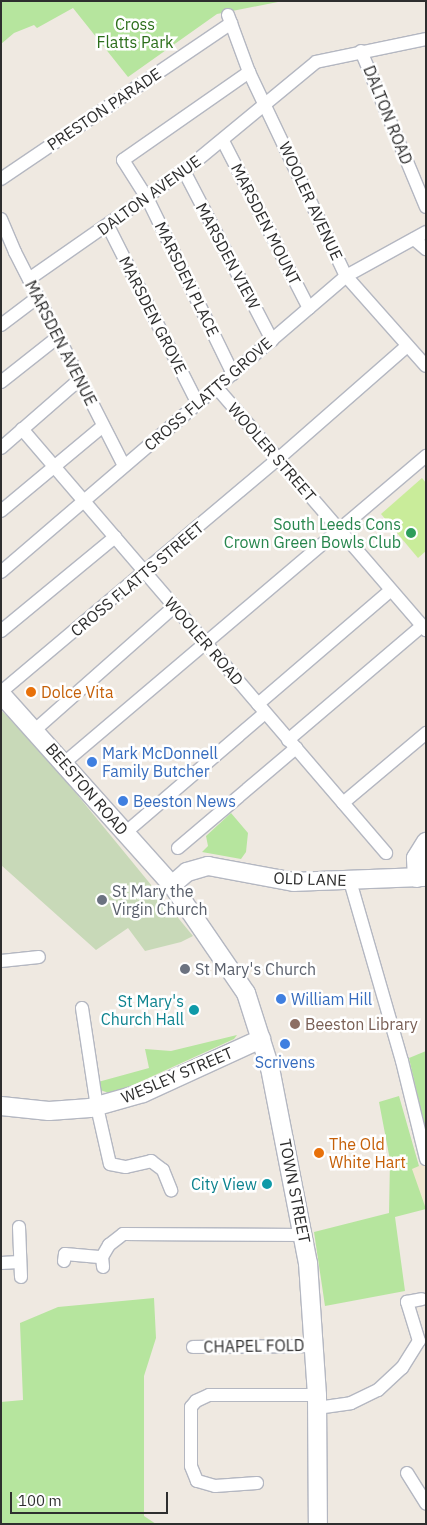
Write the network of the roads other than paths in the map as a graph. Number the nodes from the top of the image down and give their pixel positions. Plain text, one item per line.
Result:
1 (230, 19) joint
2 (426, 39) edge
3 (361, 50) junction
4 (249, 72) junction
5 (266, 105) junction
6 (223, 141) junction
7 (184, 172) junction
8 (1, 179) edge
9 (147, 198) junction
10 (426, 207) edge
11 (1, 219) edge
12 (108, 226) junction
13 (426, 232) edge
14 (414, 239) junction
15 (426, 249) edge
16 (346, 276) junction
17 (29, 280) junction
18 (38, 297) junction
19 (309, 308) junction
20 (1, 325) edge
21 (58, 337) junction
22 (272, 340) junction
23 (407, 346) junction
24 (426, 366) edge
25 (233, 374) junction
26 (79, 380) junction
27 (1, 382) edge
28 (217, 388) junction
29 (198, 404) junction
30 (103, 426) junction
31 (22, 430) junction
32 (1, 448) edge
33 (426, 456) edge
34 (278, 459) junction
35 (54, 466) junction
36 (124, 466) junction
37 (85, 502) junction
38 (1, 511) edge
39 (339, 530) junction
40 (115, 537) junction
41 (1, 572) edge
42 (145, 572) junction
43 (391, 590) junction
44 (174, 607) junction
45 (424, 628) edge
46 (1, 631) edge
47 (206, 644) junction
48 (1, 693) edge
49 (262, 709) junction
50 (36, 729) junction
51 (426, 733) edge
52 (292, 744) junction
53 (64, 763) junction
54 (343, 803) junction
55 (125, 833) junction
56 (426, 842) edge
57 (178, 848) dead end
58 (386, 853) dead end
59 (421, 878) edge
60 (350, 881) junction
61 (172, 885) junction
62 (39, 957) dead end
63 (1, 962) edge
64 (82, 1008) dead end
65 (261, 1039) junction
66 (1, 1106) edge
67 (97, 1107) junction
68 (426, 1159) edge
69 (171, 1190) dead end
70 (19, 1227) dead end
71 (303, 1234) junction
72 (64, 1260) dead end
73 (1, 1262) edge
74 (18, 1262) junction
75 (21, 1278) dead end
76 (422, 1298) dead end
77 (314, 1346) junction
78 (193, 1347) dead end
79 (317, 1401) junction
80 (407, 1473) dead end
81 (257, 1482) dead end
82 (426, 1504) edge
83 (318, 1524) edge

1 - 4 street, WOOLER AVENUE
1 - 8 street, PRESTON PARADE
2 - 3 street, DALTON AVENUE
3 - 5 street, DALTON AVENUE
3 - 10 street, DALTON ROAD
4 - 5 street, WOOLER AVENUE
4 - 9 street, MARSDEN PLACE
5 - 6 street, DALTON AVENUE
5 - 16 street, WOOLER AVENUE
6 - 7 street, DALTON AVENUE
6 - 19 street, MARSDEN MOUNT
7 - 9 street, DALTON AVENUE
7 - 22 street, MARSDEN VIEW
9 - 12 street, DALTON AVENUE
9 - 25 street, MARSDEN PLACE
11 - 17 street, MARSDEN AVENUE
12 - 17 street, DALTON AVENUE
12 - 29 street, MARSDEN GROVE
13 - 14 street, CROSS FLATTS GROVE
14 - 15 street
14 - 16 street, CROSS FLATTS GROVE
16 - 19 street, CROSS FLATTS GROVE
16 - 23 street, WOOLER AVENUE
17 - 18 street, MARSDEN AVENUE
18 - 20 street
18 - 21 street, MARSDEN AVENUE
19 - 22 street, CROSS FLATTS GROVE
21 - 26 street, MARSDEN AVENUE
21 - 27 street
22 - 25 street, CROSS FLATTS GROVE
23 - 24 street, WOOLER AVENUE
23 - 34 street, CROSS FLATTS STREET
25 - 28 street, CROSS FLATTS GROVE
26 - 30 street, MARSDEN AVENUE
26 - 31 street
28 - 29 street, CROSS FLATTS GROVE
28 - 34 street, WOOLER STREET
29 - 36 street, CROSS FLATTS GROVE
30 - 35 street
30 - 36 street, MARSDEN AVENUE
31 - 32 street
31 - 35 street, WOOLER ROAD
33 - 39 street
34 - 39 street, WOOLER STREET
34 - 42 street, CROSS FLATTS STREET
35 - 37 street, WOOLER ROAD
35 - 38 street
36 - 37 street, CROSS FLATTS GROVE
37 - 40 street, WOOLER ROAD
37 - 41 street, CROSS FLATTS GROVE
39 - 43 street, WOOLER STREET
39 - 47 street
40 - 42 street, WOOLER ROAD
40 - 46 street
42 - 44 street, WOOLER ROAD
42 - 48 street, CROSS FLATTS STREET
43 - 45 street, WOOLER STREET
43 - 49 street
44 - 47 street, WOOLER ROAD
44 - 50 street
45 - 52 street
47 - 49 street, WOOLER ROAD
47 - 53 street
48 - 50 street, BEESTON ROAD
49 - 52 street, WOOLER ROAD
49 - 55 street
50 - 53 street, BEESTON ROAD
51 - 54 street
52 - 54 street, WOOLER ROAD
52 - 57 street
53 - 55 street, BEESTON ROAD
54 - 58 street, WOOLER ROAD
55 - 61 street, BEESTON ROAD
56 - 59 street
59 - 60 street, OLD LANE
60 - 61 street, OLD LANE
60 - 68 street
61 - 65 street, TOWN STREET
62 - 63 street
64 - 67 street
65 - 67 street, WESLEY STREET
65 - 71 street, TOWN STREET
66 - 67 street, WESLEY STREET
67 - 69 street
70 - 74 street
71 - 72 street
71 - 77 street, TOWN STREET
73 - 74 street
74 - 75 street
76 - 79 street
77 - 78 street, CHAPEL FOLD
77 - 79 street, TOWN STREET
79 - 81 street
79 - 83 street, TOWN STREET
80 - 82 street

